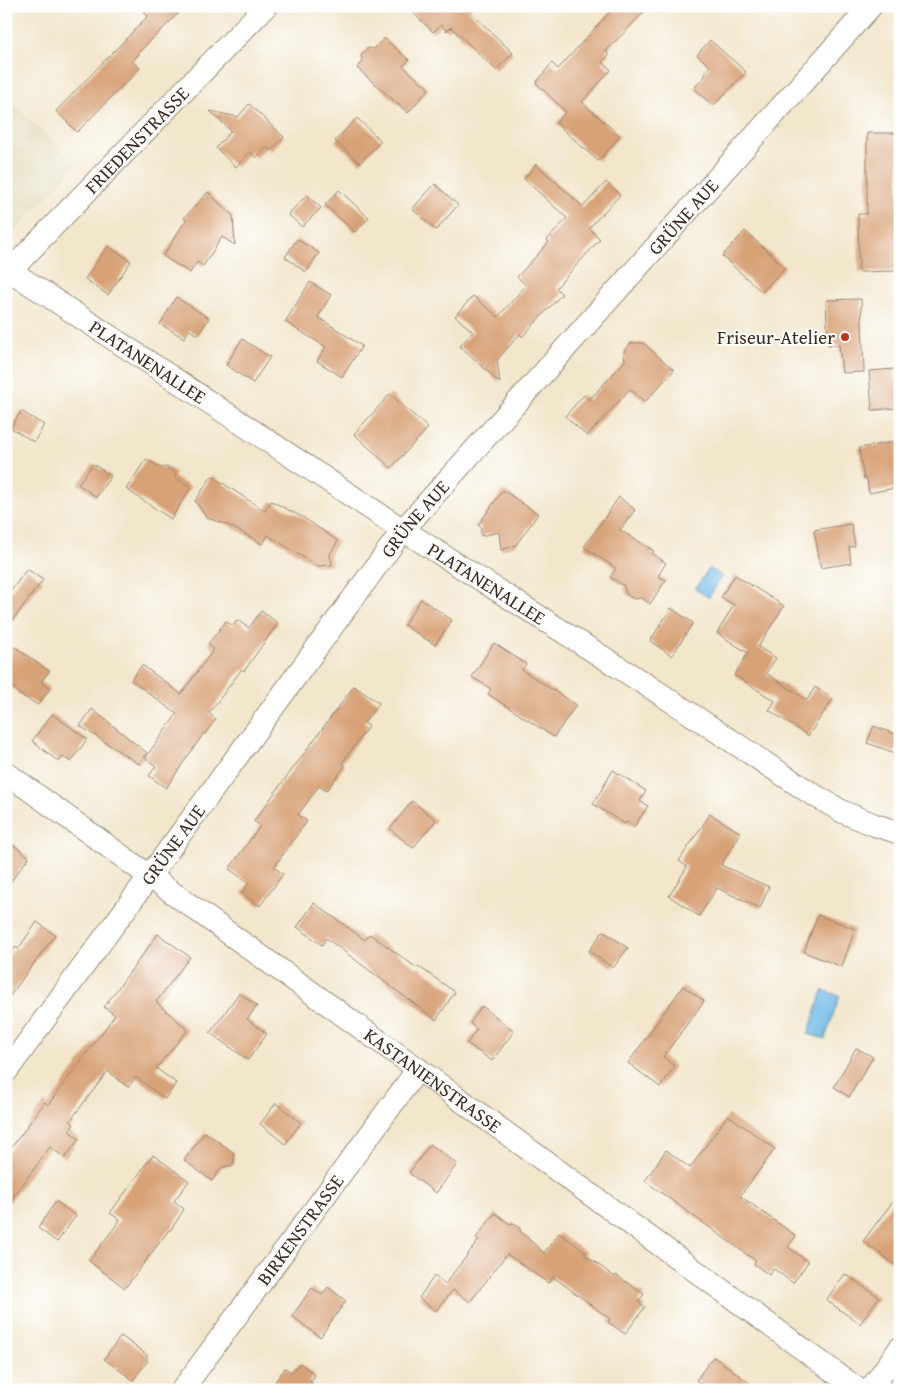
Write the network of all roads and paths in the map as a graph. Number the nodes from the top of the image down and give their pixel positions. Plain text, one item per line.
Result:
1 (266, 6) edge
2 (870, 6) edge
3 (8, 271) edge
4 (403, 530) junction
5 (6, 773) edge
6 (900, 833) edge
7 (150, 877) junction
8 (418, 1069) junction
9 (6, 1072) edge
10 (900, 1348) edge
11 (182, 1390) edge
12 (859, 1390) edge
13 (870, 1390) edge

1 - 3 street, FRIEDENSTRASSE
2 - 4 street, GRÜNE AUE
3 - 4 street, PLATANENALLEE
4 - 6 street, PLATANENALLEE
4 - 7 street, GRÜNE AUE
5 - 7 street, KASTANIENSTRASSE
7 - 8 street, KASTANIENSTRASSE
7 - 9 street, GRÜNE AUE
8 - 11 street, BIRKENSTRASSE
8 - 12 street, KASTANIENSTRASSE
10 - 13 street

